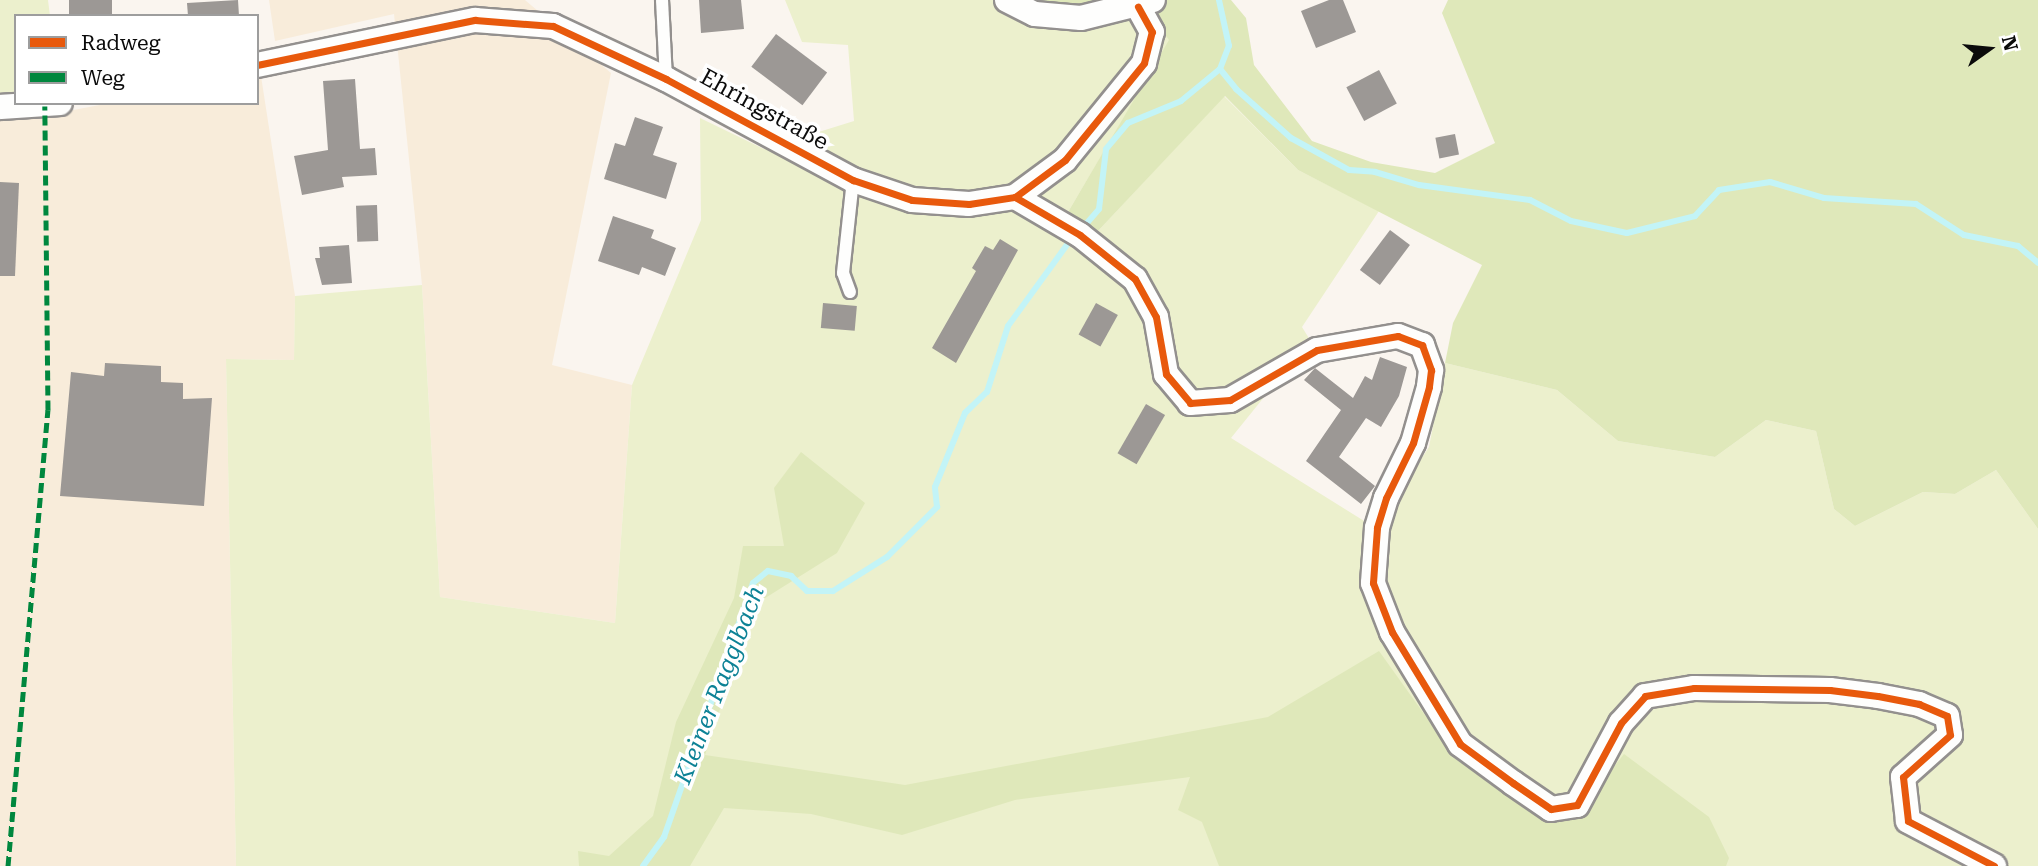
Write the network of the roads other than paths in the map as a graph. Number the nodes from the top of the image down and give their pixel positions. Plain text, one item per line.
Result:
1 (662, 0) edge
2 (1007, 0) edge
3 (1146, 4) edge
4 (259, 65) edge
5 (666, 79) junction
6 (30, 105) edge
7 (0, 107) edge
8 (853, 180) junction
9 (1015, 197) junction
10 (850, 292) dead end
11 (1994, 866) edge

1 - 5 lane
2 - 3 street
3 - 9 street
4 - 5 street, Ehringstraße
5 - 8 street, Ehringstraße
6 - 7 street
8 - 9 street, Ehringstraße
8 - 10 lane
9 - 11 street

